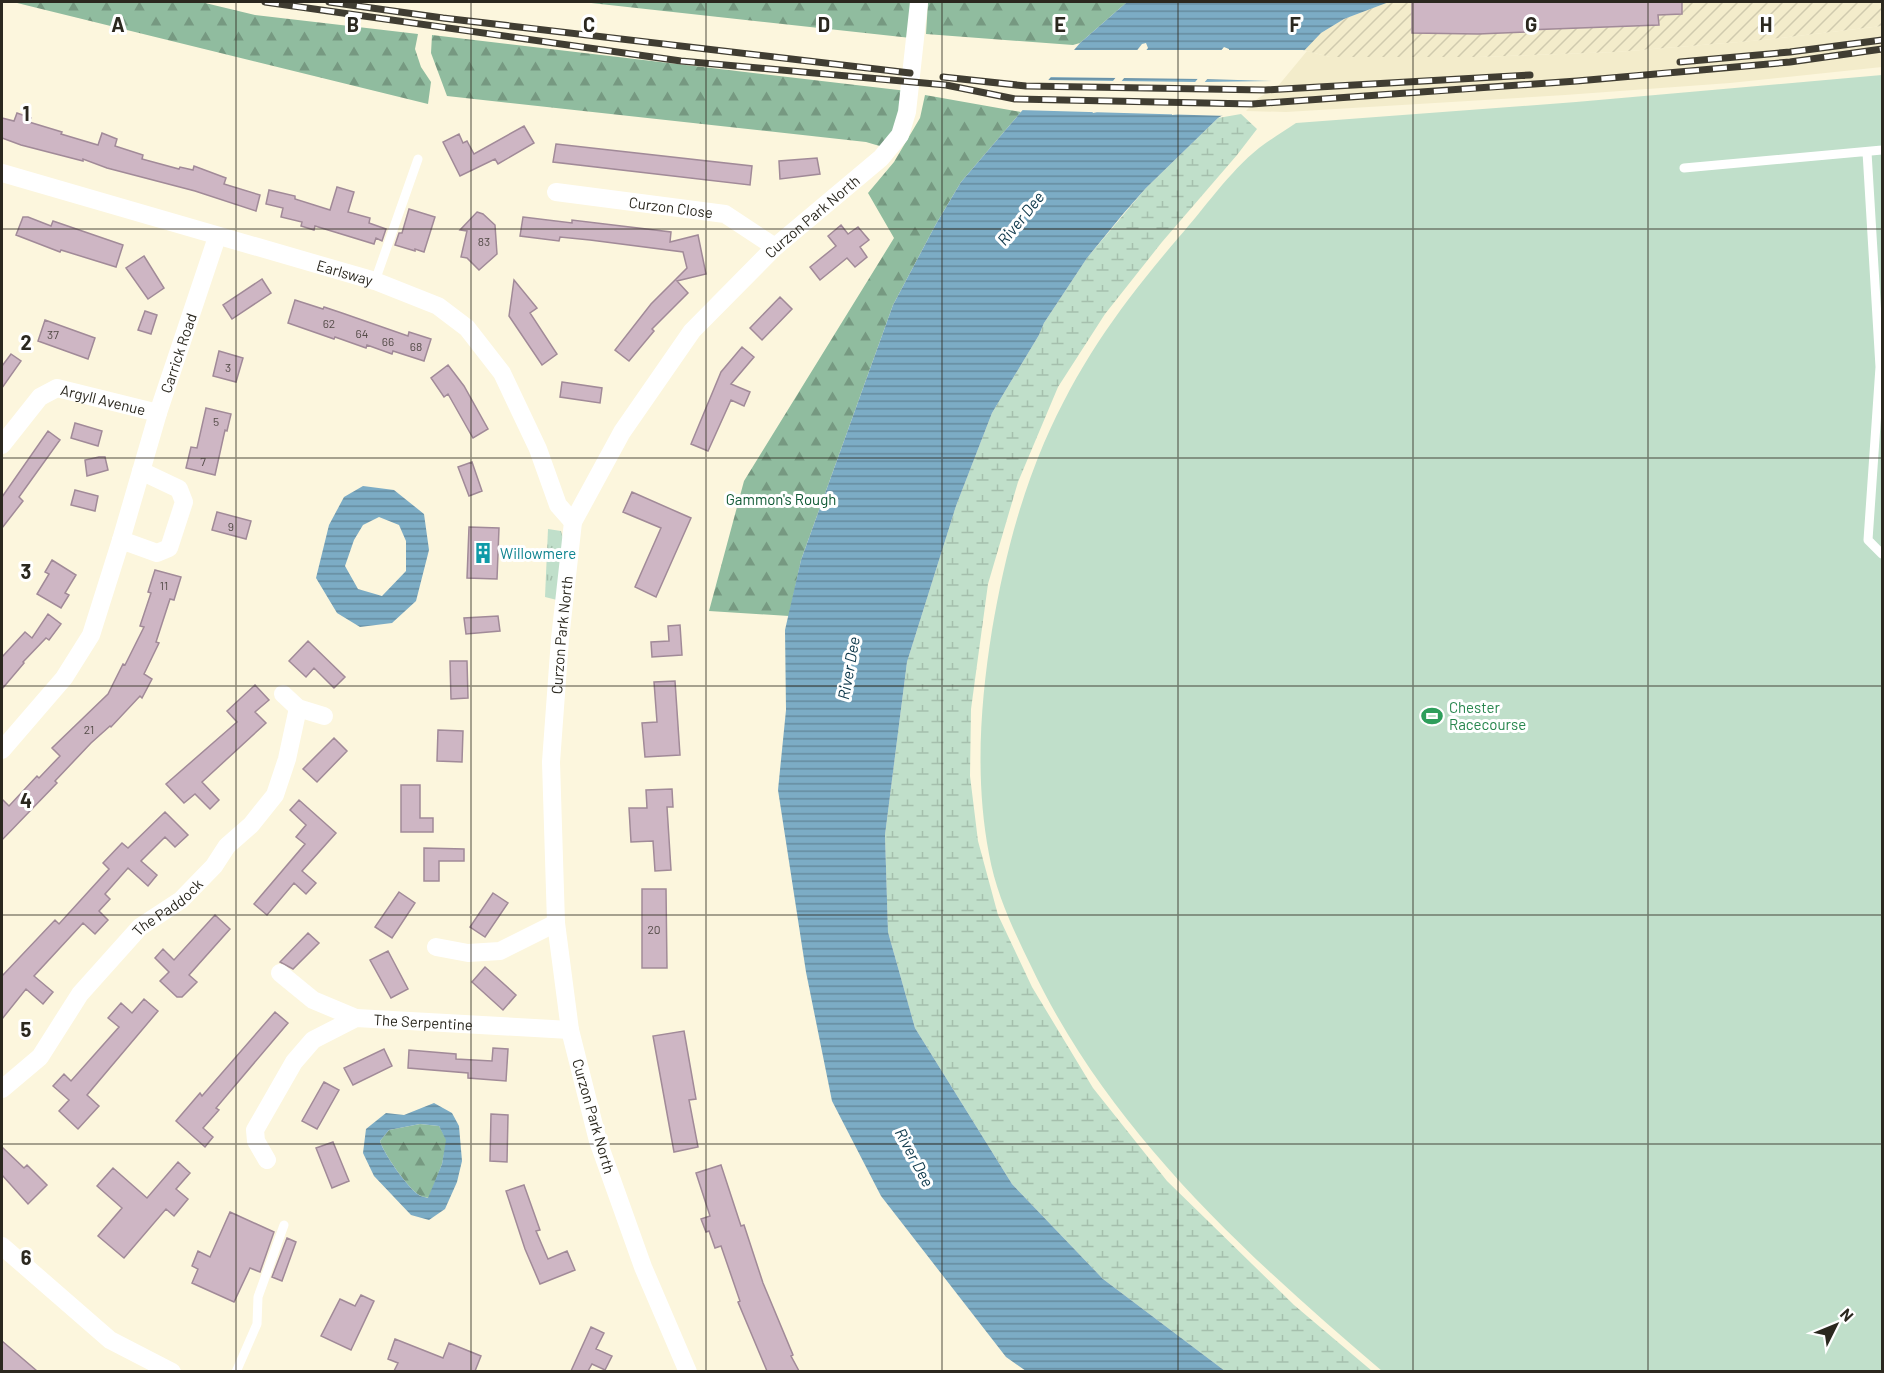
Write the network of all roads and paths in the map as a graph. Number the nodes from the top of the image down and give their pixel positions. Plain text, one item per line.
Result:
1 (919, 2) edge
2 (1882, 150) edge
3 (1867, 152) junction
4 (418, 159) dead end
5 (1684, 168) dead end
6 (2, 174) edge
7 (556, 192) dead end
8 (217, 237) junction
9 (775, 247) junction
10 (375, 281) junction
11 (158, 413) junction
12 (2, 445) edge
13 (141, 471) junction
14 (573, 522) junction
15 (121, 540) junction
16 (1882, 554) edge
17 (283, 694) dead end
18 (298, 708) junction
19 (324, 717) dead end
20 (2, 750) edge
21 (556, 923) junction
22 (436, 947) dead end
23 (280, 973) dead end
24 (356, 1018) junction
25 (570, 1029) junction
26 (2, 1089) edge
27 (267, 1160) dead end
28 (284, 1226) dead end
29 (2, 1246) edge
30 (172, 1371) edge
31 (236, 1371) edge
32 (688, 1371) edge

1 - 9 street, Curzon Park North
2 - 3 lane
3 - 5 lane
3 - 16 lane
4 - 10 lane
6 - 8 street, Earlsway
7 - 9 street, Curzon Close
8 - 10 street, Earlsway
8 - 11 street, Carrick Road
9 - 14 street, Curzon Park North
10 - 14 street, Earlsway
11 - 12 street, Argyll Avenue
11 - 13 street, Carrick Road
13 - 15 street, Carrick Road
13 - 15 street
14 - 21 street, Curzon Park North
15 - 20 street, Carrick Road
17 - 18 street
18 - 19 street
18 - 26 street, The Paddock
21 - 22 street
21 - 25 street, Curzon Park North
23 - 24 street
24 - 25 street, The Serpentine
24 - 27 street, The Serpentine
25 - 32 street, Curzon Park North
28 - 31 lane
29 - 30 street

